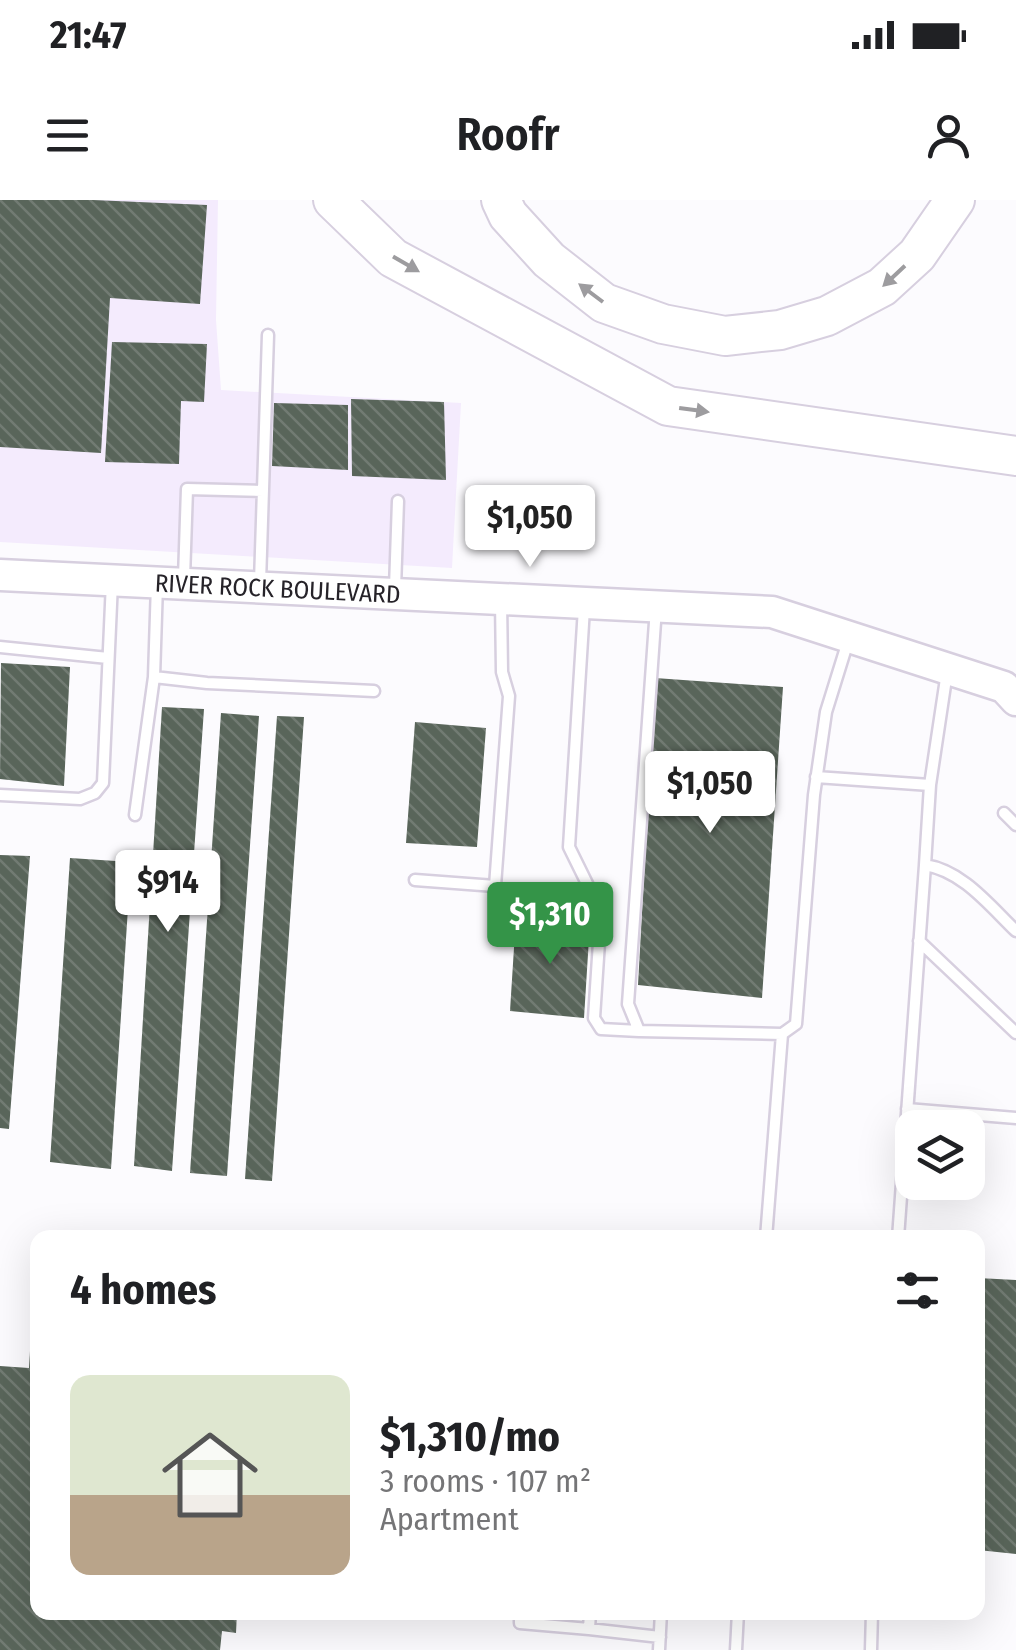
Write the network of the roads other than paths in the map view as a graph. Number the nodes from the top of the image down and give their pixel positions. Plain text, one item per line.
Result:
1 (333, 200) edge
2 (501, 200) edge
3 (955, 200) edge
4 (268, 335) dead end
5 (1016, 456) edge
6 (263, 492) junction
7 (398, 501) dead end
8 (0, 575) edge
9 (112, 581) junction
10 (170, 583) junction
11 (260, 588) junction
12 (394, 594) junction
13 (501, 599) junction
14 (584, 603) junction
15 (656, 606) junction
16 (850, 637) junction
17 (0, 647) edge
18 (108, 658) junction
19 (948, 669) junction
20 (154, 677) junction
21 (374, 691) dead end
22 (1016, 700) edge
23 (816, 778) junction
24 (930, 785) junction
25 (0, 795) edge
26 (1004, 813) dead end
27 (135, 815) dead end
28 (1016, 825) edge
29 (925, 865) junction
30 (416, 880) dead end
31 (1016, 930) edge
32 (920, 941) junction
33 (638, 1031) junction
34 (1016, 1032) edge
35 (782, 1034) junction
36 (907, 1109) junction
37 (1016, 1118) edge
38 (767, 1230) edge
39 (899, 1230) edge
40 (520, 1620) edge
41 (590, 1620) edge
42 (661, 1620) edge
43 (738, 1620) edge
44 (872, 1620) edge
45 (589, 1629) junction
46 (660, 1636) junction
47 (659, 1650) edge
48 (736, 1650) edge
49 (870, 1650) edge

1 -> 5 highway
3 -> 2 highway
4 - 6 lane
6 - 10 lane
6 - 11 lane
7 - 12 lane
8 - 9 street, RIVER ROCK BOULEVARD
9 - 10 street, RIVER ROCK BOULEVARD
9 - 18 lane
10 - 11 street, RIVER ROCK BOULEVARD
10 - 20 lane
11 - 12 street, RIVER ROCK BOULEVARD
12 - 13 street, RIVER ROCK BOULEVARD
13 - 14 street, RIVER ROCK BOULEVARD
13 - 30 lane
14 - 15 street, RIVER ROCK BOULEVARD
14 - 33 lane
15 - 16 street, RIVER ROCK BOULEVARD
15 - 33 lane
16 - 19 street, RIVER ROCK BOULEVARD
16 - 23 lane
17 - 18 lane
18 - 25 lane
19 - 22 street, RIVER ROCK BOULEVARD
19 - 24 lane
20 - 21 lane
20 - 27 lane
23 - 24 lane
23 - 35 lane
24 - 29 lane
26 - 28 lane
29 - 31 lane
29 - 32 lane
32 - 34 lane
32 - 36 lane
33 - 35 lane
35 - 38 lane
36 - 37 lane
36 - 39 lane
40 - 45 lane
41 - 45 lane
42 - 46 lane
43 - 48 lane
44 - 49 lane
45 - 46 lane
46 - 47 lane

